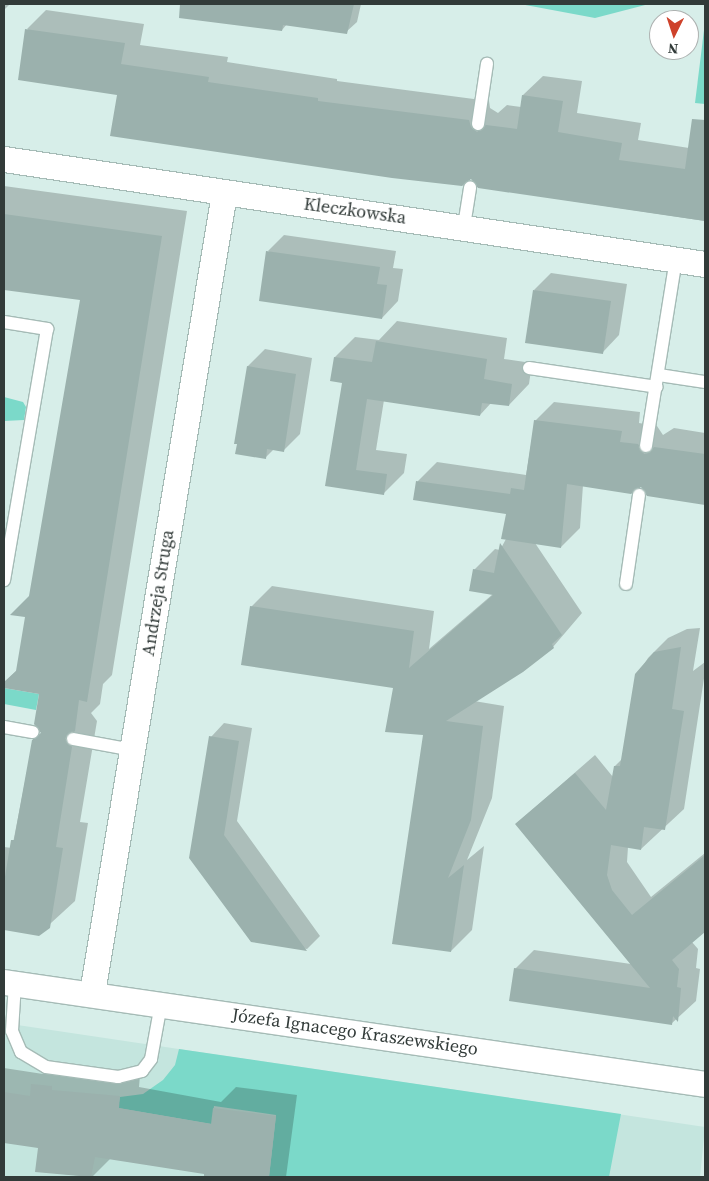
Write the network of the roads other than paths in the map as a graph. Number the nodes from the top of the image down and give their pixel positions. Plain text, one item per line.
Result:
1 (488, 64) dead end
2 (478, 124) dead end
3 (4, 159) edge
4 (470, 187) dead end
5 (224, 193) junction
6 (464, 226) junction
7 (676, 259) junction
8 (705, 264) edge
9 (4, 322) edge
10 (529, 368) dead end
11 (658, 381) junction
12 (705, 382) edge
13 (646, 446) dead end
14 (639, 495) dead end
15 (4, 580) edge
16 (626, 584) dead end
17 (4, 727) edge
18 (33, 732) dead end
19 (73, 739) dead end
20 (132, 750) junction
21 (10, 982) edge
22 (92, 993) junction
23 (161, 1004) junction
24 (705, 1084) edge

1 - 2 lane
3 - 5 street, Kleczkowska
4 - 6 lane
5 - 6 street, Kleczkowska
5 - 20 street, Andrzeja Struga
6 - 7 street, Kleczkowska
7 - 8 street, Kleczkowska
7 - 11 lane
9 - 15 lane
10 - 11 lane
11 - 12 lane
11 - 13 lane
14 - 16 lane
17 - 18 lane
19 - 20 lane
20 - 22 street, Andrzeja Struga
21 - 22 street, Józefa Ignacego Kraszewskiego
21 - 23 lane
22 - 23 street, Józefa Ignacego Kraszewskiego
23 - 24 street, Józefa Ignacego Kraszewskiego

